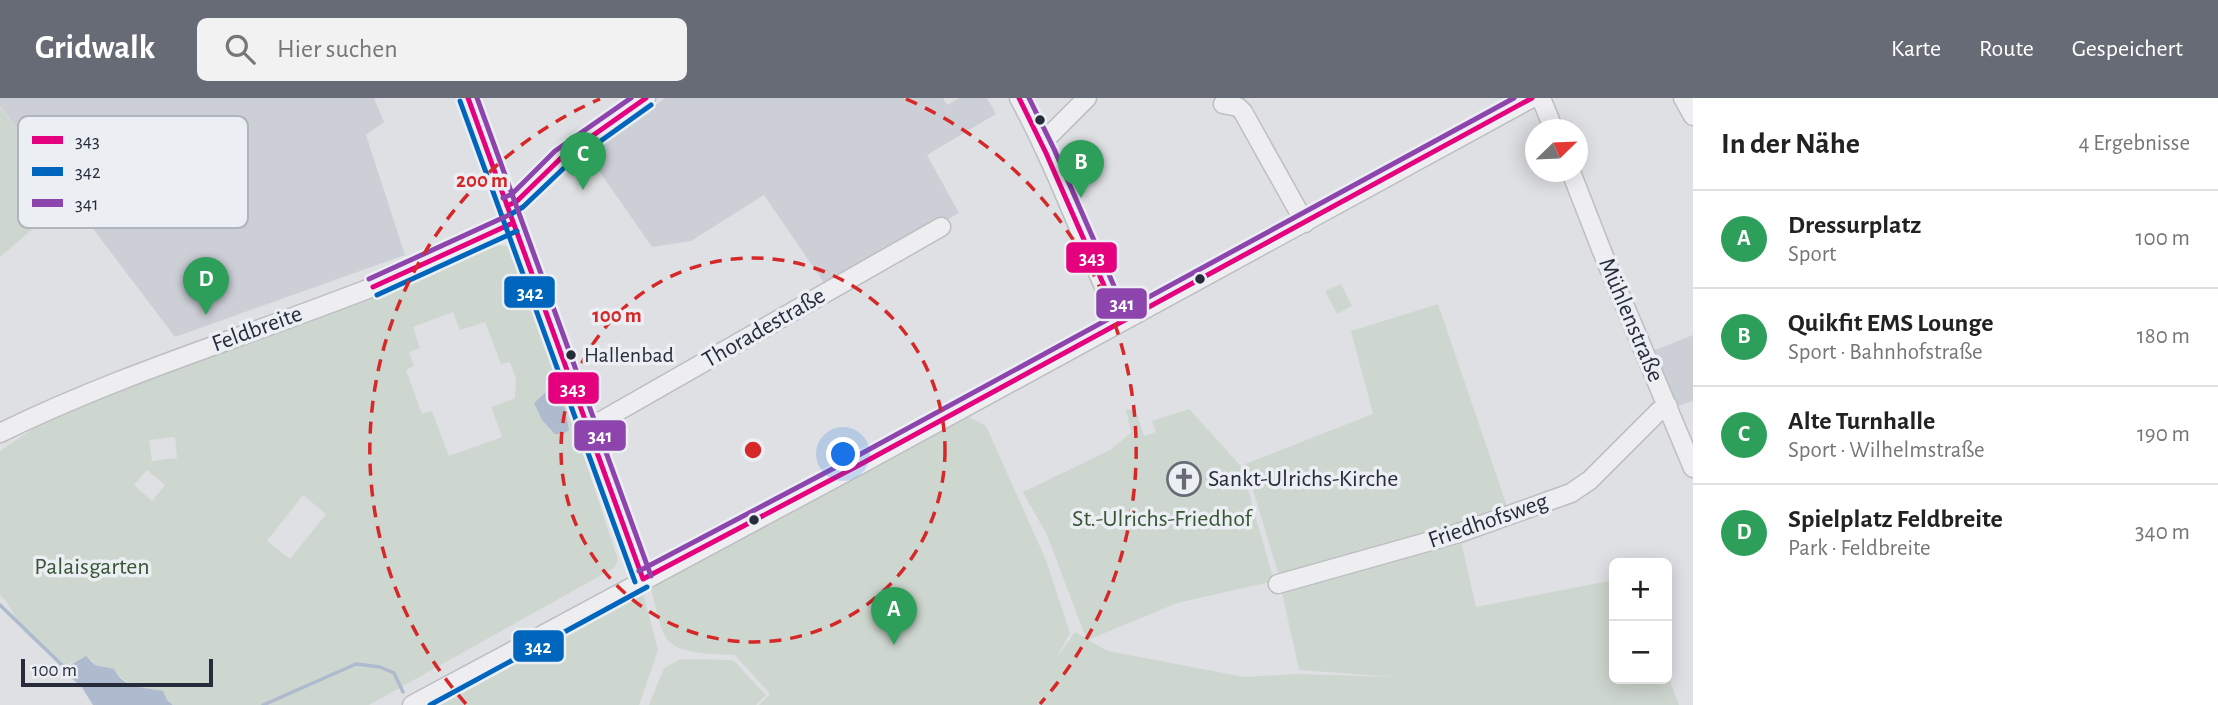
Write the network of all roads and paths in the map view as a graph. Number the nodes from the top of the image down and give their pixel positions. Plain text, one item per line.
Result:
1 (468, 98) edge
2 (646, 98) edge
3 (1019, 98) edge
4 (1087, 98) edge
5 (1532, 98) edge
6 (1541, 98) edge
7 (1684, 98) edge
8 (1223, 104) dead end
9 (1693, 116) edge
10 (1550, 119) edge
11 (1042, 140) junction
12 (1575, 182) edge
13 (510, 214) junction
14 (1305, 223) junction
15 (941, 227) dead end
16 (1120, 322) junction
17 (1668, 406) junction
18 (587, 429) junction
19 (0, 433) edge
20 (1692, 462) edge
21 (643, 579) junction
22 (1278, 584) dead end
23 (412, 705) edge

1 - 13 street
2 - 13 street, Feldbreite
3 - 11 street
4 - 11 street
5 - 14 street
6 - 10 street
7 - 9 street
8 - 14 street
11 - 16 street
12 - 17 street, Mühlenstraße
13 - 18 street
13 - 19 street, Feldbreite
14 - 16 street
15 - 18 street, Thoradestraße
16 - 21 street
17 - 20 street, Mühlenstraße
17 - 22 street, Friedhofsweg
18 - 21 street
21 - 23 street

